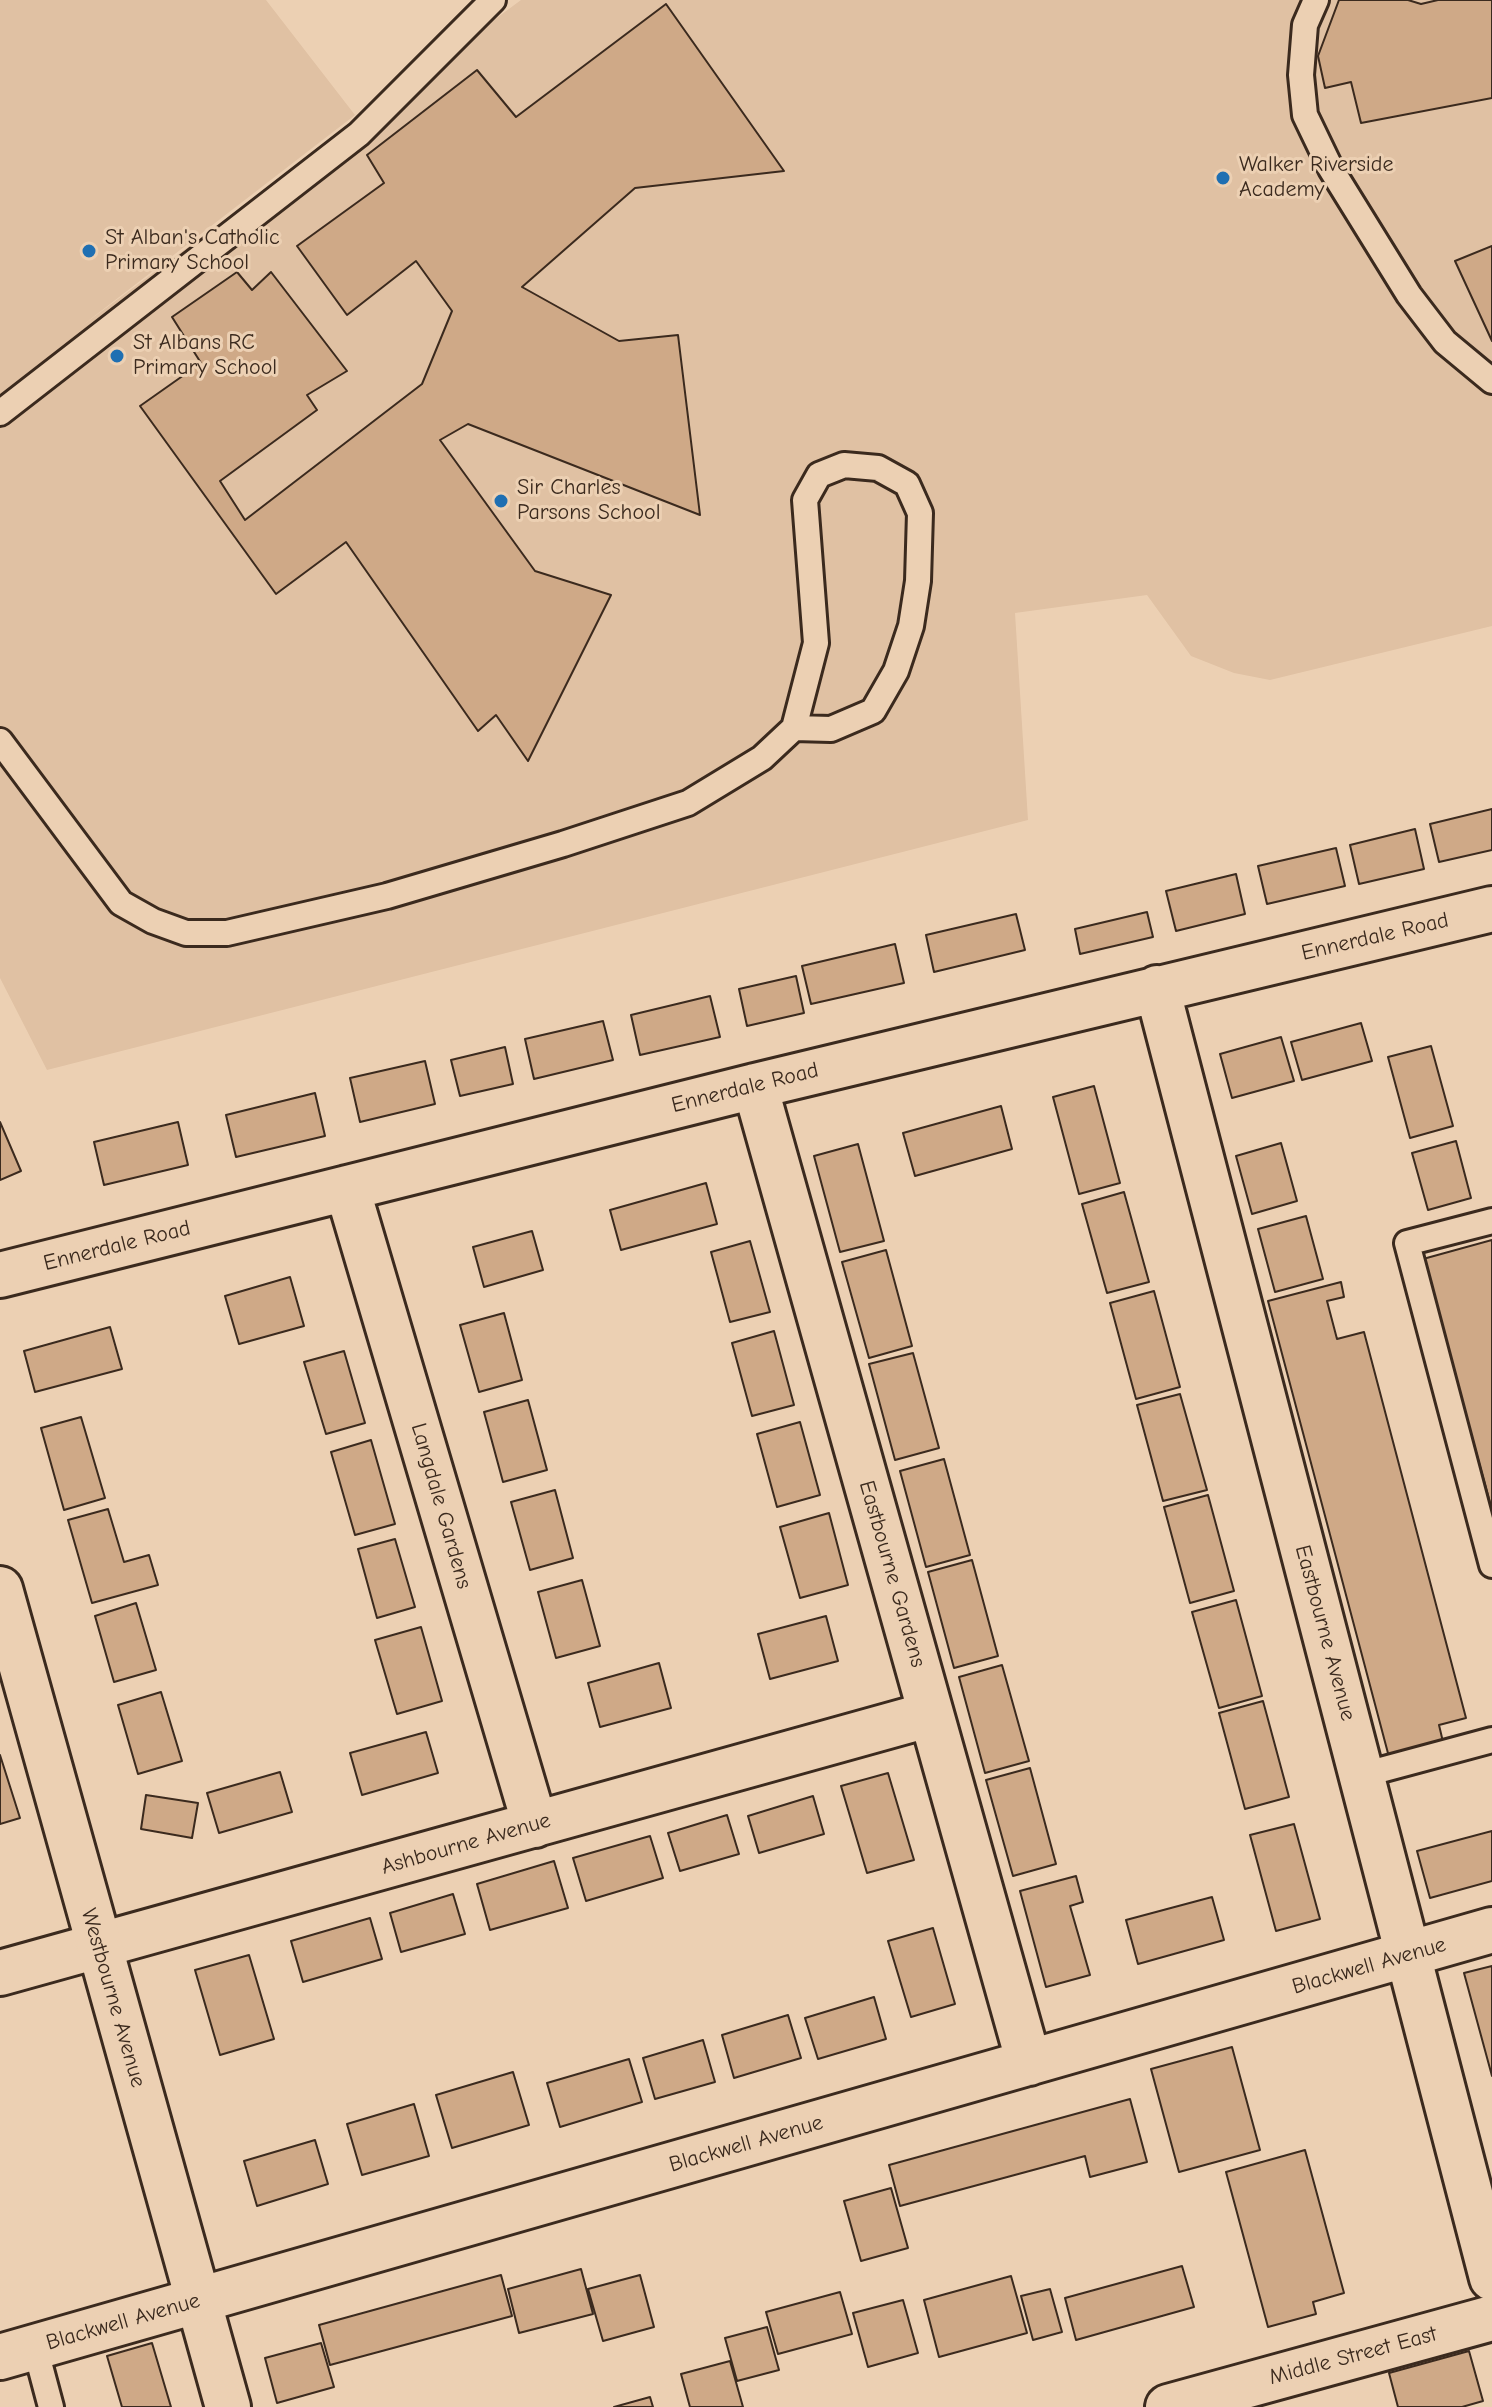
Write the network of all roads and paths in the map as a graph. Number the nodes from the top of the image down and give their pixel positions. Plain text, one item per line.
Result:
1 (493, 0) edge
2 (1316, 0) edge
3 (1492, 381) edge
4 (0, 413) edge
5 (794, 728) junction
6 (0, 741) edge
7 (1492, 909) edge
8 (1157, 988) junction
9 (755, 1086) junction
10 (347, 1188) junction
11 (1492, 1221) edge
12 (0, 1275) edge
13 (1492, 1565) edge
14 (0, 1589) edge
15 (931, 1714) junction
16 (1492, 1740) edge
17 (1362, 1775) junction
18 (535, 1825) junction
19 (1492, 1930) edge
20 (98, 1947) junction
21 (1409, 1954) junction
22 (0, 1973) edge
23 (1029, 2063) junction
24 (1492, 2278) edge
25 (198, 2300) junction
26 (1492, 2318) edge
27 (18, 2352) edge
28 (51, 2407) edge
29 (228, 2407) edge
30 (1168, 2407) edge

1 - 4 lane
2 - 3 lane
5 - 5 lane
5 - 6 lane
7 - 8 street, Ennerdale Road
8 - 9 street, Ennerdale Road
8 - 17 street, Eastbourne Avenue
9 - 10 street, Ennerdale Road
9 - 15 street, Eastbourne Gardens
10 - 12 street, Ennerdale Road
10 - 18 street, Langdale Gardens
11 - 13 lane
14 - 20 street, Westbourne Avenue
15 - 18 street, Ashbourne Avenue
15 - 23 street, Eastbourne Gardens
16 - 17 lane
17 - 21 street, Eastbourne Avenue
18 - 20 street, Ashbourne Avenue
19 - 21 street, Blackwell Avenue
20 - 22 street, Ashbourne Avenue
20 - 25 street, Westbourne Avenue
21 - 23 street, Blackwell Avenue
21 - 24 street, Eastbourne Avenue
23 - 25 street, Blackwell Avenue
25 - 27 street, Blackwell Avenue
25 - 29 street, Westbourne Avenue
26 - 30 street, Middle Street East
27 - 28 lane

